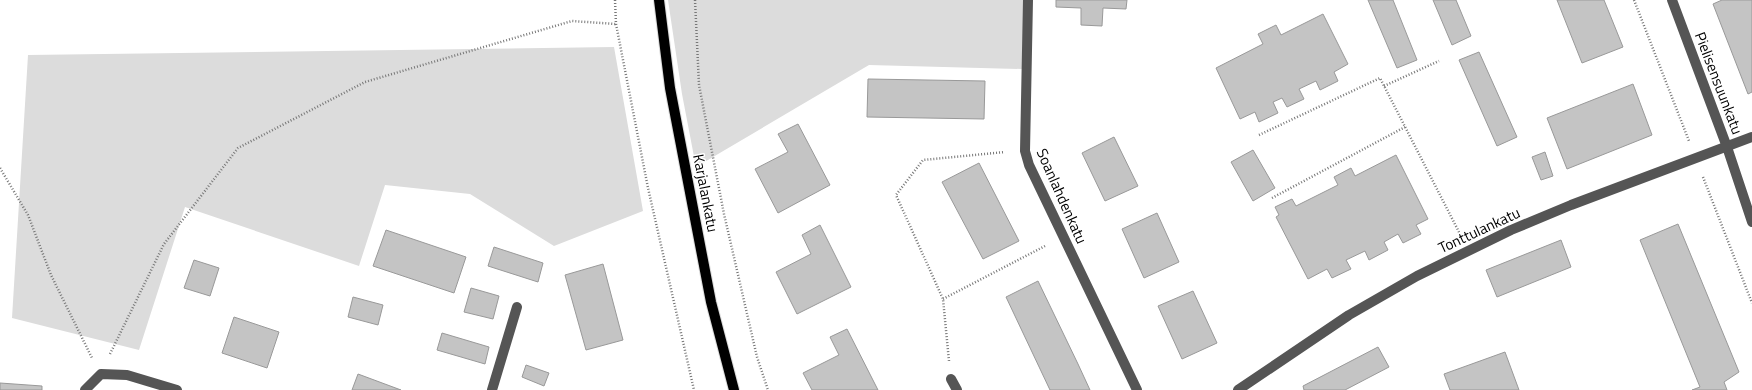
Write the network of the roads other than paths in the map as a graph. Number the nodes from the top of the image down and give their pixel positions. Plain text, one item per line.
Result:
1 (659, 0) edge
2 (1028, 0) edge
3 (1672, 0) edge
4 (1752, 137) edge
5 (1727, 147) junction
6 (1752, 222) edge
7 (517, 307) dead end
8 (951, 379) road end
9 (84, 390) edge
10 (177, 390) edge
11 (492, 390) edge
12 (734, 390) edge
13 (957, 390) edge
14 (1137, 390) edge
15 (1238, 390) edge

1 - 12 main road, Karjalankatu
2 - 14 street, Soanlahdenkatu
3 - 5 street, Pielisensuunkatu
4 - 5 street, Tonttulankatu
5 - 6 street, Pielisensuunkatu
5 - 15 street, Tonttulankatu
7 - 11 street
8 - 13 street
9 - 10 street

